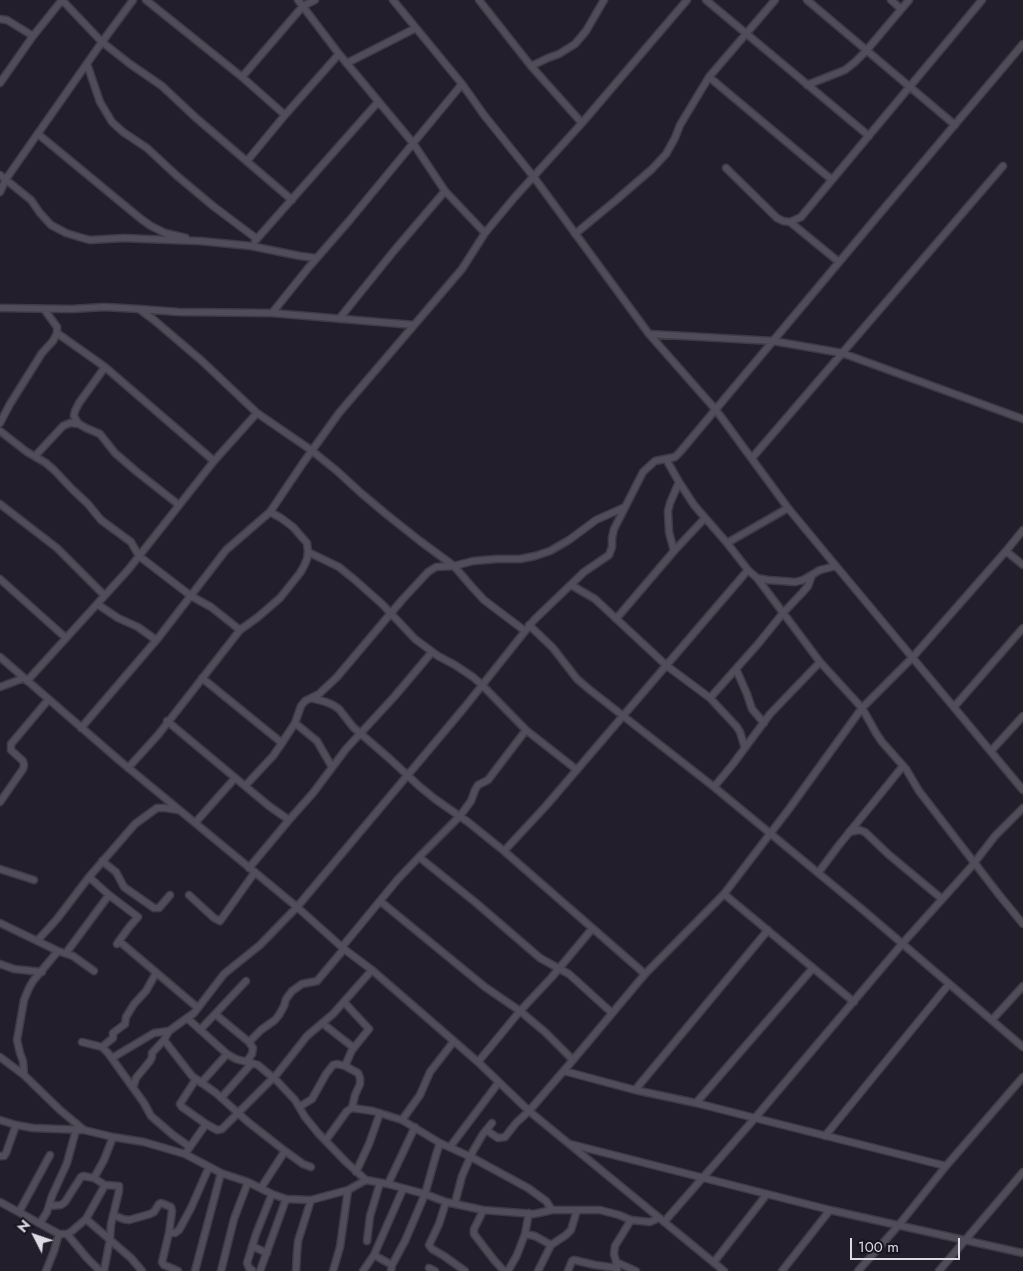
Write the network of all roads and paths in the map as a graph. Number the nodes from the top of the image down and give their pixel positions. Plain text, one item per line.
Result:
1 (62, 0) edge
2 (134, 0) edge
3 (146, 0) edge
4 (298, 0) edge
5 (315, 0) edge
6 (393, 0) edge
7 (478, 0) edge
8 (604, 0) edge
9 (687, 0) edge
10 (706, 0) edge
11 (775, 0) edge
12 (807, 0) edge
13 (891, 0) edge
14 (909, 0) edge
15 (982, 0) edge
16 (303, 6) junction
17 (901, 9) junction
18 (0, 19) edge
19 (416, 28) junction
20 (746, 33) junction
21 (34, 36) junction
22 (102, 42) junction
23 (1023, 44) edge
24 (866, 51) junction
25 (339, 54) junction
26 (87, 64) junction
27 (347, 64) junction
28 (531, 66) junction
29 (242, 77) junction
30 (709, 77) junction
31 (1, 79) edge
32 (462, 84) junction
33 (807, 85) junction
34 (909, 87) junction
35 (378, 102) junction
36 (285, 115) junction
37 (582, 123) junction
38 (955, 125) junction
39 (38, 134) junction
40 (869, 136) junction
41 (413, 143) junction
42 (247, 161) junction
43 (1003, 166) dead end
44 (726, 168) dead end
45 (533, 176) junction
46 (3, 177) edge
47 (832, 180) junction
48 (445, 191) junction
49 (0, 192) edge
50 (292, 200) junction
51 (790, 222) junction
52 (485, 233) junction
53 (574, 234) junction
54 (257, 239) junction
55 (200, 241) junction
56 (251, 246) junction
57 (316, 258) junction
58 (839, 262) junction
59 (0, 308) edge
60 (44, 309) junction
61 (139, 309) junction
62 (272, 313) junction
63 (339, 319) junction
64 (414, 325) junction
65 (57, 333) junction
66 (649, 334) junction
67 (773, 341) junction
68 (842, 353) junction
69 (104, 367) junction
70 (716, 410) junction
71 (258, 413) junction
72 (1023, 419) edge
73 (0, 423) edge
74 (79, 424) junction
75 (0, 431) edge
76 (312, 450) junction
77 (35, 456) junction
78 (752, 458) junction
79 (666, 459) junction
80 (214, 461) junction
81 (679, 482) junction
82 (0, 504) edge
83 (179, 505) junction
84 (625, 507) junction
85 (788, 508) junction
86 (270, 512) junction
87 (705, 518) junction
88 (1023, 530) edge
89 (727, 543) junction
90 (674, 551) junction
91 (1006, 551) junction
92 (308, 552) junction
93 (139, 556) junction
94 (1023, 564) edge
95 (454, 566) junction
96 (836, 566) junction
97 (748, 570) junction
98 (812, 575) junction
99 (756, 578) junction
100 (0, 579) edge
101 (571, 585) junction
102 (104, 596) junction
103 (191, 596) junction
104 (97, 604) junction
105 (783, 613) junction
106 (391, 614) junction
107 (616, 619) junction
108 (527, 628) junction
109 (1023, 628) edge
110 (240, 630) junction
111 (66, 638) junction
112 (156, 640) junction
113 (432, 652) junction
114 (0, 657) edge
115 (912, 658) junction
116 (820, 662) junction
117 (667, 666) junction
118 (736, 670) junction
119 (202, 678) junction
120 (26, 680) junction
121 (482, 685) junction
122 (0, 687) edge
123 (311, 698) junction
124 (710, 698) junction
125 (48, 700) junction
126 (954, 707) junction
127 (862, 708) junction
128 (623, 716) junction
129 (1023, 716) edge
130 (168, 721) junction
131 (764, 723) junction
132 (295, 724) junction
133 (81, 728) junction
134 (526, 730) junction
135 (360, 733) junction
136 (282, 744) junction
137 (745, 748) junction
138 (991, 751) junction
139 (903, 766) junction
140 (332, 767) junction
141 (128, 768) junction
142 (577, 770) junction
143 (408, 775) junction
144 (235, 778) junction
145 (246, 786) junction
146 (714, 787) junction
147 (1023, 790) edge
148 (0, 802) edge
149 (1023, 808) edge
150 (180, 811) junction
151 (460, 816) junction
152 (288, 820) junction
153 (195, 823) junction
154 (850, 832) junction
155 (770, 834) junction
156 (504, 851) junction
157 (419, 857) junction
158 (102, 861) junction
159 (974, 862) junction
160 (249, 868) junction
161 (0, 869) edge
162 (255, 872) junction
163 (818, 873) junction
164 (89, 877) junction
165 (34, 880) dead end
166 (724, 894) junction
167 (109, 895) junction
168 (170, 895) dead end
169 (189, 895) dead end
170 (942, 899) junction
171 (380, 901) junction
172 (297, 907) junction
173 (0, 923) edge
174 (1023, 924) edge
175 (592, 928) junction
176 (768, 930) junction
177 (37, 940) junction
178 (902, 944) junction
179 (343, 948) junction
180 (58, 951) junction
181 (66, 953) junction
182 (0, 964) edge
183 (813, 968) junction
184 (558, 969) junction
185 (372, 970) junction
186 (94, 971) dead end
187 (42, 972) junction
188 (156, 974) junction
189 (645, 974) junction
190 (246, 981) dead end
191 (949, 984) junction
192 (1023, 986) edge
193 (344, 1002) junction
194 (854, 1002) junction
195 (198, 1008) junction
196 (520, 1011) junction
197 (216, 1014) junction
198 (612, 1014) junction
199 (188, 1018) junction
200 (992, 1020) junction
201 (322, 1023) junction
202 (200, 1030) junction
203 (169, 1031) junction
204 (164, 1040) junction
205 (454, 1040) junction
206 (82, 1042) dead end
207 (249, 1042) junction
208 (102, 1047) junction
209 (1023, 1047) edge
210 (354, 1048) junction
211 (227, 1054) junction
212 (0, 1057) edge
213 (112, 1058) junction
214 (573, 1060) junction
215 (250, 1062) junction
216 (478, 1062) junction
217 (346, 1066) junction
218 (564, 1071) junction
219 (24, 1075) junction
220 (1023, 1076) edge
221 (273, 1077) junction
222 (199, 1081) junction
223 (499, 1082) junction
224 (133, 1088) junction
225 (635, 1090) junction
226 (221, 1098) junction
227 (696, 1103) junction
228 (299, 1107) junction
229 (352, 1108) junction
230 (529, 1112) junction
231 (237, 1113) junction
232 (380, 1113) junction
233 (755, 1118) junction
234 (0, 1120) edge
235 (402, 1120) junction
236 (492, 1123) dead end
237 (206, 1124) junction
238 (16, 1125) junction
239 (415, 1127) junction
240 (76, 1130) junction
241 (84, 1130) junction
242 (486, 1130) junction
243 (824, 1136) junction
244 (113, 1138) junction
245 (326, 1140) junction
246 (440, 1143) junction
247 (567, 1143) junction
248 (190, 1147) junction
249 (450, 1147) junction
250 (285, 1151) junction
251 (185, 1154) junction
252 (50, 1155) dead end
253 (0, 1156) edge
254 (471, 1157) junction
255 (946, 1166) junction
256 (209, 1167) junction
257 (310, 1167) dead end
258 (356, 1172) junction
259 (1023, 1172) edge
260 (221, 1174) junction
261 (94, 1178) junction
262 (703, 1178) junction
263 (366, 1180) junction
264 (248, 1182) junction
265 (380, 1183) junction
266 (388, 1184) junction
267 (105, 1185) junction
268 (261, 1188) junction
269 (403, 1188) junction
270 (348, 1190) junction
271 (272, 1194) junction
272 (425, 1194) junction
273 (767, 1194) junction
274 (286, 1198) junction
275 (311, 1200) junction
276 (0, 1202) edge
277 (446, 1202) junction
278 (455, 1203) junction
279 (49, 1206) junction
280 (483, 1210) junction
281 (552, 1210) junction
282 (578, 1210) junction
283 (830, 1210) junction
284 (18, 1212) junction
285 (529, 1213) junction
286 (113, 1215) junction
287 (86, 1219) junction
288 (631, 1220) junction
289 (661, 1220) junction
290 (40, 1223) junction
291 (898, 1226) junction
292 (169, 1233) junction
293 (59, 1234) junction
294 (67, 1234) junction
295 (525, 1234) junction
296 (110, 1240) junction
297 (964, 1240) junction
298 (367, 1241) dead end
299 (551, 1245) junction
300 (252, 1246) junction
301 (267, 1253) junction
302 (1023, 1253) edge
303 (374, 1255) junction
304 (714, 1262) junction
305 (617, 1267) edge
306 (392, 1268) edge
307 (47, 1269) edge
308 (55, 1271) edge
309 (100, 1271) edge
310 (104, 1271) edge
311 (142, 1271) edge
312 (178, 1271) edge
313 (195, 1271) edge
314 (221, 1271) edge
315 (252, 1271) edge
316 (260, 1271) edge
317 (296, 1271) edge
318 (333, 1271) edge
319 (363, 1271) edge
320 (464, 1271) edge
321 (504, 1271) edge
322 (508, 1271) edge
323 (538, 1271) edge
324 (568, 1271) edge
325 (636, 1271) edge
326 (724, 1271) edge
327 (782, 1271) edge
328 (858, 1271) edge
329 (939, 1271) edge

1 - 21 street
1 - 22 street
2 - 22 street
3 - 29 street
4 - 16 street
5 - 16 street
6 - 19 street
7 - 28 street
8 - 28 street
9 - 37 street
10 - 20 street
11 - 20 street
12 - 24 street
13 - 17 street
14 - 17 street
15 - 34 street
16 - 25 street
16 - 29 street
17 - 24 street
18 - 21 street
19 - 27 street
19 - 32 street
20 - 30 street
20 - 33 street
21 - 31 street
22 - 26 street
22 - 42 street
23 - 38 street
24 - 33 street
24 - 34 street
25 - 27 street
25 - 36 street
26 - 39 street
26 - 54 street
27 - 35 street
28 - 37 street
29 - 36 street
30 - 47 street
30 - 53 street
32 - 41 street
32 - 45 street
33 - 40 street
34 - 38 street
34 - 40 street
35 - 41 street
35 - 50 street
36 - 42 street
37 - 45 street
38 - 58 street
39 - 46 street
39 - 55 street
40 - 47 street
41 - 48 street
41 - 57 street
42 - 50 street
43 - 68 street
44 - 51 street
45 - 52 street
45 - 53 street
46 - 49 street
46 - 55 street
47 - 51 street
48 - 52 street
48 - 63 street
50 - 54 street
51 - 58 street
52 - 64 street
53 - 66 street
54 - 56 street
55 - 56 street
56 - 57 street
57 - 62 street
58 - 67 street
59 - 60 street
60 - 61 street
60 - 65 street
61 - 62 street
61 - 71 street
62 - 63 street
63 - 64 street
64 - 76 street
65 - 69 street
65 - 73 street
66 - 67 street
66 - 70 street
67 - 68 street
67 - 70 street
68 - 72 street
68 - 78 street
69 - 74 street
69 - 80 street
70 - 78 street
70 - 79 street
71 - 76 street
71 - 80 street
74 - 77 street
74 - 83 street
75 - 77 street
76 - 86 street
76 - 95 street
77 - 93 street
78 - 85 street
79 - 81 street
79 - 84 street
80 - 83 street
81 - 87 street
81 - 90 street
82 - 102 street
83 - 93 street
84 - 95 street
84 - 101 street
85 - 89 street
85 - 96 street
86 - 92 street
86 - 103 street
87 - 89 street
87 - 90 street
88 - 91 street
89 - 97 street
90 - 107 street
91 - 94 street
91 - 115 street
92 - 106 street
92 - 110 street
93 - 102 street
93 - 103 street
95 - 106 street
95 - 108 street
96 - 98 street
96 - 115 street
97 - 99 street
97 - 117 street
98 - 99 street
98 - 105 street
99 - 105 street
100 - 111 street
101 - 107 street
101 - 108 street
102 - 104 street
103 - 110 street
103 - 112 street
104 - 111 street
104 - 112 street
105 - 116 street
105 - 118 street
106 - 113 street
106 - 123 street
107 - 117 street
108 - 121 street
108 - 128 street
109 - 126 street
110 - 119 street
111 - 120 street
112 - 133 street
113 - 121 street
113 - 135 street
114 - 120 street
115 - 126 street
115 - 127 street
116 - 127 street
116 - 131 street
117 - 124 street
117 - 128 street
118 - 124 street
118 - 131 street
119 - 130 street
119 - 136 street
120 - 122 street
120 - 125 street
121 - 134 street
121 - 143 street
123 - 132 street
123 - 135 street
124 - 137 street
125 - 133 street
125 - 148 street
126 - 138 street
127 - 139 street
127 - 155 street
128 - 142 street
128 - 146 street
129 - 138 street
130 - 141 street
130 - 144 street
131 - 137 street
132 - 136 street
132 - 140 street
133 - 141 street
134 - 142 street
134 - 151 street
135 - 140 street
135 - 143 street
136 - 145 street
137 - 146 street
138 - 147 street
139 - 154 street
139 - 159 street
140 - 152 street
141 - 150 street
142 - 156 street
143 - 151 street
143 - 172 street
144 - 145 street
144 - 153 street
145 - 152 street
146 - 155 street
149 - 159 street
150 - 153 street
150 - 158 street
151 - 156 street
151 - 157 street
152 - 160 street
153 - 160 street
154 - 163 street
154 - 170 street
155 - 163 street
155 - 166 street
156 - 175 street
157 - 171 street
157 - 184 street
158 - 164 street
158 - 168 street
159 - 170 street
159 - 174 street
160 - 162 street
161 - 165 street
162 - 169 street
162 - 172 street
163 - 178 street
164 - 167 street
164 - 177 street
166 - 176 street
166 - 189 street
167 - 181 street
167 - 188 street
170 - 178 street
171 - 179 street
171 - 196 street
172 - 179 street
172 - 195 street
173 - 177 street
175 - 184 street
175 - 189 street
176 - 183 street
176 - 225 street
177 - 180 street
178 - 191 street
178 - 194 street
179 - 185 street
179 - 207 street
180 - 181 street
180 - 187 street
181 - 186 street
182 - 187 street
183 - 194 street
183 - 227 street
184 - 196 street
184 - 198 street
185 - 193 street
185 - 205 street
187 - 219 street
188 - 195 street
188 - 208 street
189 - 198 street
190 - 197 street
191 - 200 street
191 - 243 street
192 - 200 street
193 - 201 street
193 - 210 street
194 - 233 street
195 - 199 street
196 - 214 street
196 - 216 street
197 - 202 street
197 - 207 street
198 - 214 street
199 - 202 street
199 - 203 street
200 - 209 street
201 - 210 street
201 - 221 street
202 - 211 street
203 - 204 street
203 - 213 street
204 - 222 street
204 - 224 street
205 - 216 street
205 - 235 street
206 - 208 street
207 - 215 street
208 - 213 street
210 - 217 street
211 - 215 street
211 - 222 street
212 - 219 street
213 - 224 street
214 - 218 street
215 - 221 street
215 - 226 street
216 - 223 street
217 - 228 street
217 - 229 street
218 - 225 street
218 - 230 street
219 - 241 street
220 - 255 street
221 - 228 street
221 - 231 street
222 - 226 street
222 - 237 street
223 - 230 street
223 - 249 street
224 - 248 street
225 - 227 street
226 - 231 street
227 - 233 street
228 - 245 street
229 - 232 street
229 - 245 street
230 - 242 street
230 - 247 street
231 - 237 street
231 - 250 street
232 - 235 street
232 - 258 street
233 - 243 street
233 - 262 street
234 - 238 street
235 - 239 street
236 - 242 street
237 - 248 street
238 - 240 street
238 - 253 street
239 - 246 street
239 - 266 street
240 - 241 street
240 - 279 street
241 - 244 street
242 - 254 street
243 - 255 street
244 - 251 street
244 - 261 street
245 - 258 street
246 - 249 street
246 - 272 street
247 - 262 street
247 - 289 street
248 - 251 street
249 - 254 street
250 - 257 street
250 - 268 street
251 - 256 street
252 - 284 street
254 - 278 street
254 - 281 street
255 - 291 street
256 - 260 street
256 - 292 street
258 - 263 street
259 - 297 street
260 - 264 street
260 - 313 street
261 - 267 street
261 - 279 street
262 - 273 street
262 - 289 street
263 - 265 street
263 - 270 street
264 - 268 street
264 - 314 street
265 - 266 street
265 - 298 street
266 - 269 street
267 - 286 street
267 - 287 street
268 - 271 street
269 - 272 street
269 - 303 street
270 - 275 street
270 - 318 street
271 - 274 street
271 - 300 street
272 - 277 street
272 - 306 street
273 - 283 street
273 - 304 street
274 - 275 street
274 - 301 street
275 - 317 street
276 - 284 street
277 - 278 street
277 - 320 street
278 - 280 street
279 - 290 street
280 - 285 street
280 - 321 street
281 - 282 street
281 - 285 street
282 - 288 street
282 - 299 street
283 - 291 street
283 - 327 street
284 - 290 street
285 - 295 street
286 - 292 street
286 - 296 street
287 - 294 street
287 - 296 street
288 - 289 street
288 - 305 street
289 - 304 street
290 - 293 street
291 - 297 street
291 - 328 street
292 - 312 street
293 - 294 street
293 - 307 street
294 - 309 street
295 - 299 street
295 - 322 street
296 - 310 street
296 - 311 street
297 - 302 street
297 - 329 street
299 - 323 street
300 - 301 street
300 - 315 street
301 - 316 street
303 - 306 street
303 - 319 street
304 - 326 street
305 - 324 street
305 - 325 street
307 - 308 street

